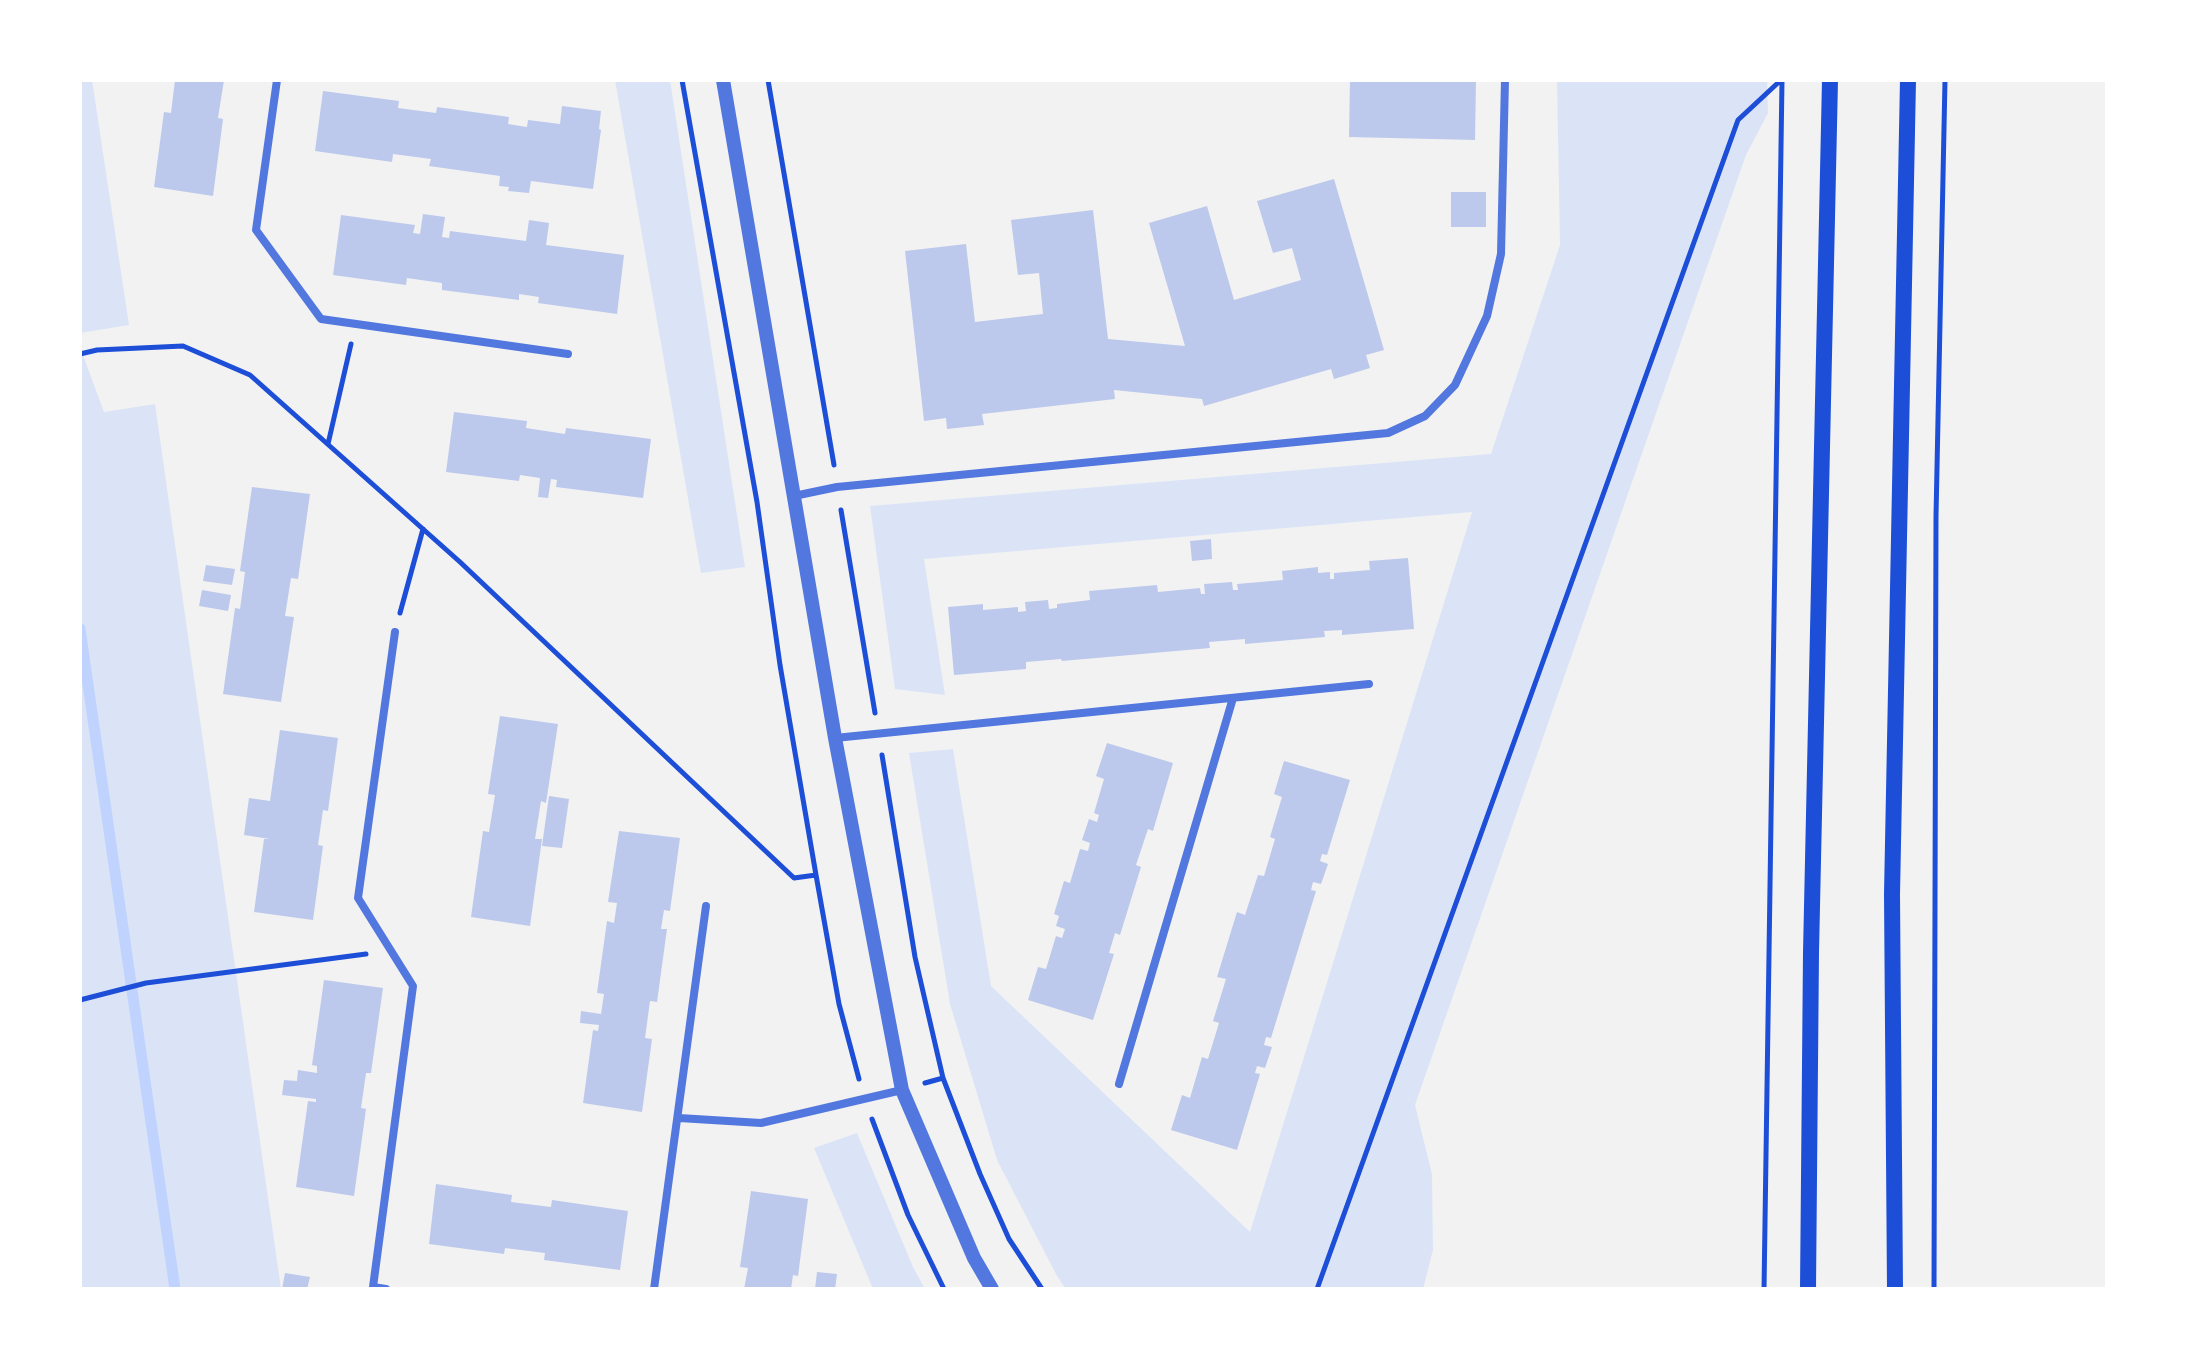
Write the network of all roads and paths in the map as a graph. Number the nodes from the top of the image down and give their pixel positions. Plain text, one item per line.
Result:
1 (277, 80) edge
2 (682, 80) edge
3 (723, 80) edge
4 (768, 80) edge
5 (1505, 80) edge
6 (1781, 80) edge
7 (1830, 80) edge
8 (1908, 80) edge
9 (1945, 80) edge
10 (355, 324) junction
11 (80, 354) edge
12 (568, 354) dead end
13 (328, 444) junction
14 (837, 487) junction
15 (794, 496) junction
16 (423, 529) junction
17 (395, 632) joint
18 (1369, 684) dead end
19 (1233, 698) junction
20 (878, 734) junction
21 (835, 738) junction
22 (706, 906) dead end
23 (391, 951) junction
24 (80, 1000) edge
25 (1119, 1084) dead end
26 (902, 1090) junction
27 (679, 1118) junction
28 (386, 1289) edge
29 (654, 1289) edge
30 (992, 1289) edge
31 (1042, 1289) edge
32 (1317, 1289) edge
33 (1764, 1289) edge
34 (1808, 1289) edge
35 (1895, 1289) edge
36 (1934, 1289) edge

1 - 10 street
2 - 16 path
3 - 15 street
4 - 14 path
5 - 14 street
6 - 32 path
6 - 33 path
7 - 34 main road
8 - 35 main road
9 - 36 path
10 - 12 street
10 - 13 path
11 - 13 path
13 - 16 path
14 - 15 street
14 - 20 path
15 - 21 street
16 - 17 path
17 - 23 street
18 - 19 street
19 - 20 street
19 - 25 street
20 - 21 street
20 - 31 path
21 - 26 street
22 - 27 street
23 - 24 path
23 - 28 street
26 - 27 street
26 - 30 street
27 - 29 street

